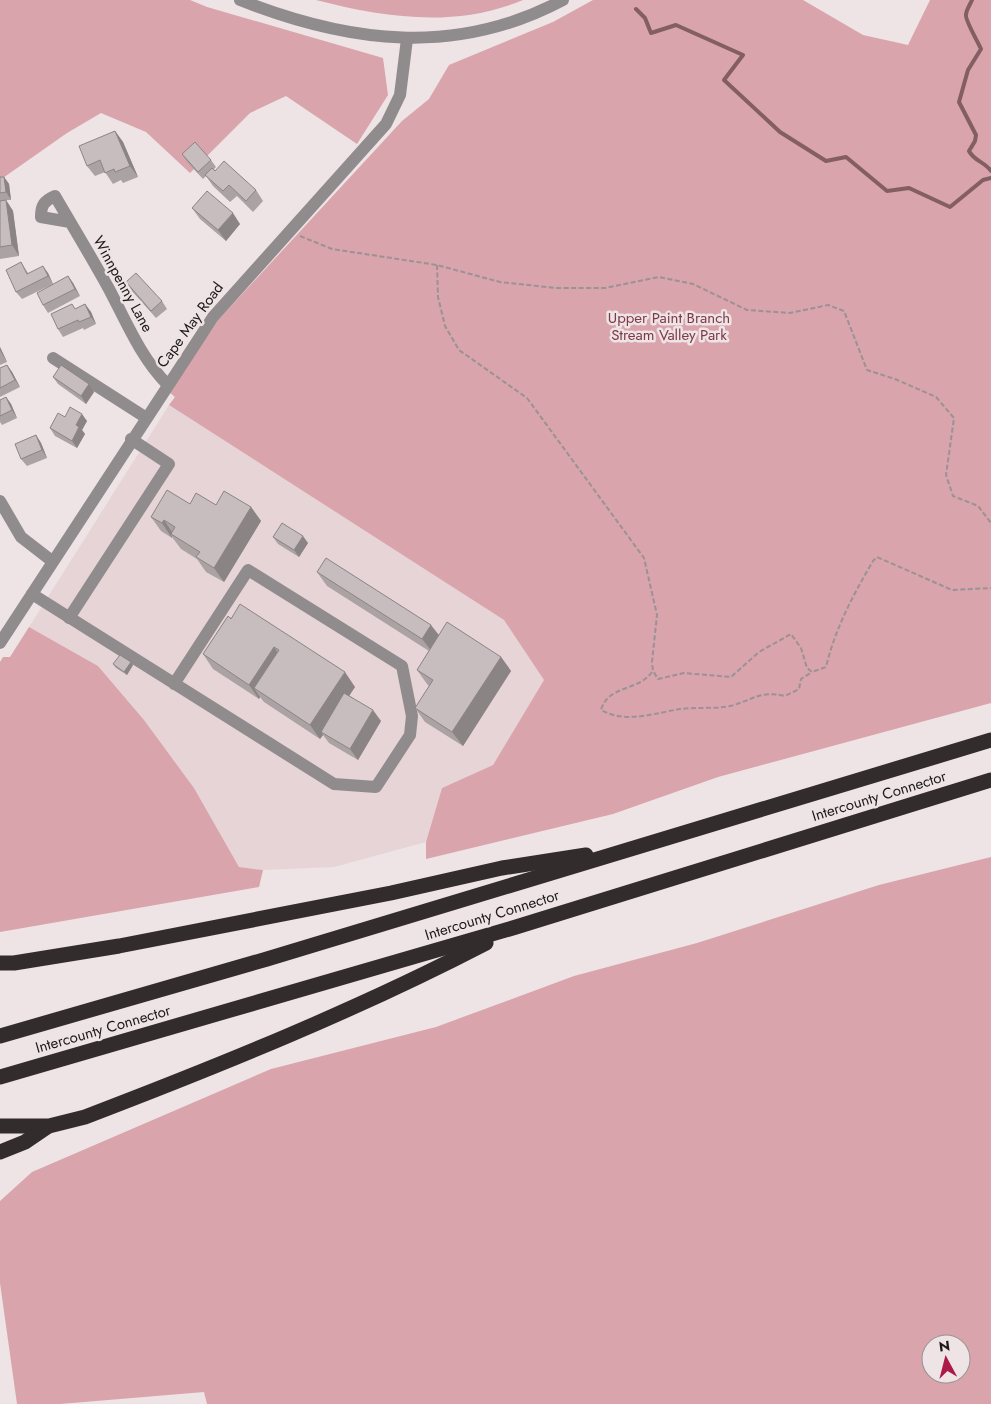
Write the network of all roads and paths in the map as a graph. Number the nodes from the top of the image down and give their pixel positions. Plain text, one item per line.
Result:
1 (240, 0) edge
2 (563, 0) edge
3 (407, 39) junction
4 (70, 222) dead end
5 (289, 232) junction
6 (437, 265) junction
7 (53, 358) dead end
8 (167, 384) junction
9 (145, 417) junction
10 (131, 439) junction
11 (0, 501) edge
12 (991, 523) edge
13 (52, 561) junction
14 (991, 588) edge
15 (32, 594) junction
16 (69, 618) junction
17 (0, 643) edge
18 (653, 671) junction
19 (812, 672) junction
20 (174, 684) junction
21 (991, 740) edge
22 (991, 780) edge
23 (638, 848) junction
24 (516, 927) junction
25 (5, 965) edge
26 (0, 1036) edge
27 (0, 1077) edge
28 (0, 1126) edge
29 (49, 1126) junction
30 (0, 1152) edge

1 - 3 street
2 - 3 street
3 - 5 street, Cape May Road
4 - 8 street, Winnpenny Lane
5 - 6 path
5 - 8 street, Cape May Road
6 - 12 path
6 - 18 path
7 - 9 street
8 - 9 street, Cape May Road
9 - 10 street, Cape May Road
10 - 13 street, Cape May Road
10 - 16 street
11 - 13 street
13 - 15 street, Cape May Road
14 - 19 path
15 - 16 street
15 - 17 street, Cape May Road
16 - 20 street
18 - 19 path
18 - 19 path
20 - 20 street
21 - 23 highway, Intercounty Connector
22 - 24 highway, Intercounty Connector
23 - 25 highway
23 - 26 highway, Intercounty Connector
24 - 27 highway, Intercounty Connector
24 - 29 highway
28 - 29 highway
29 - 30 highway

